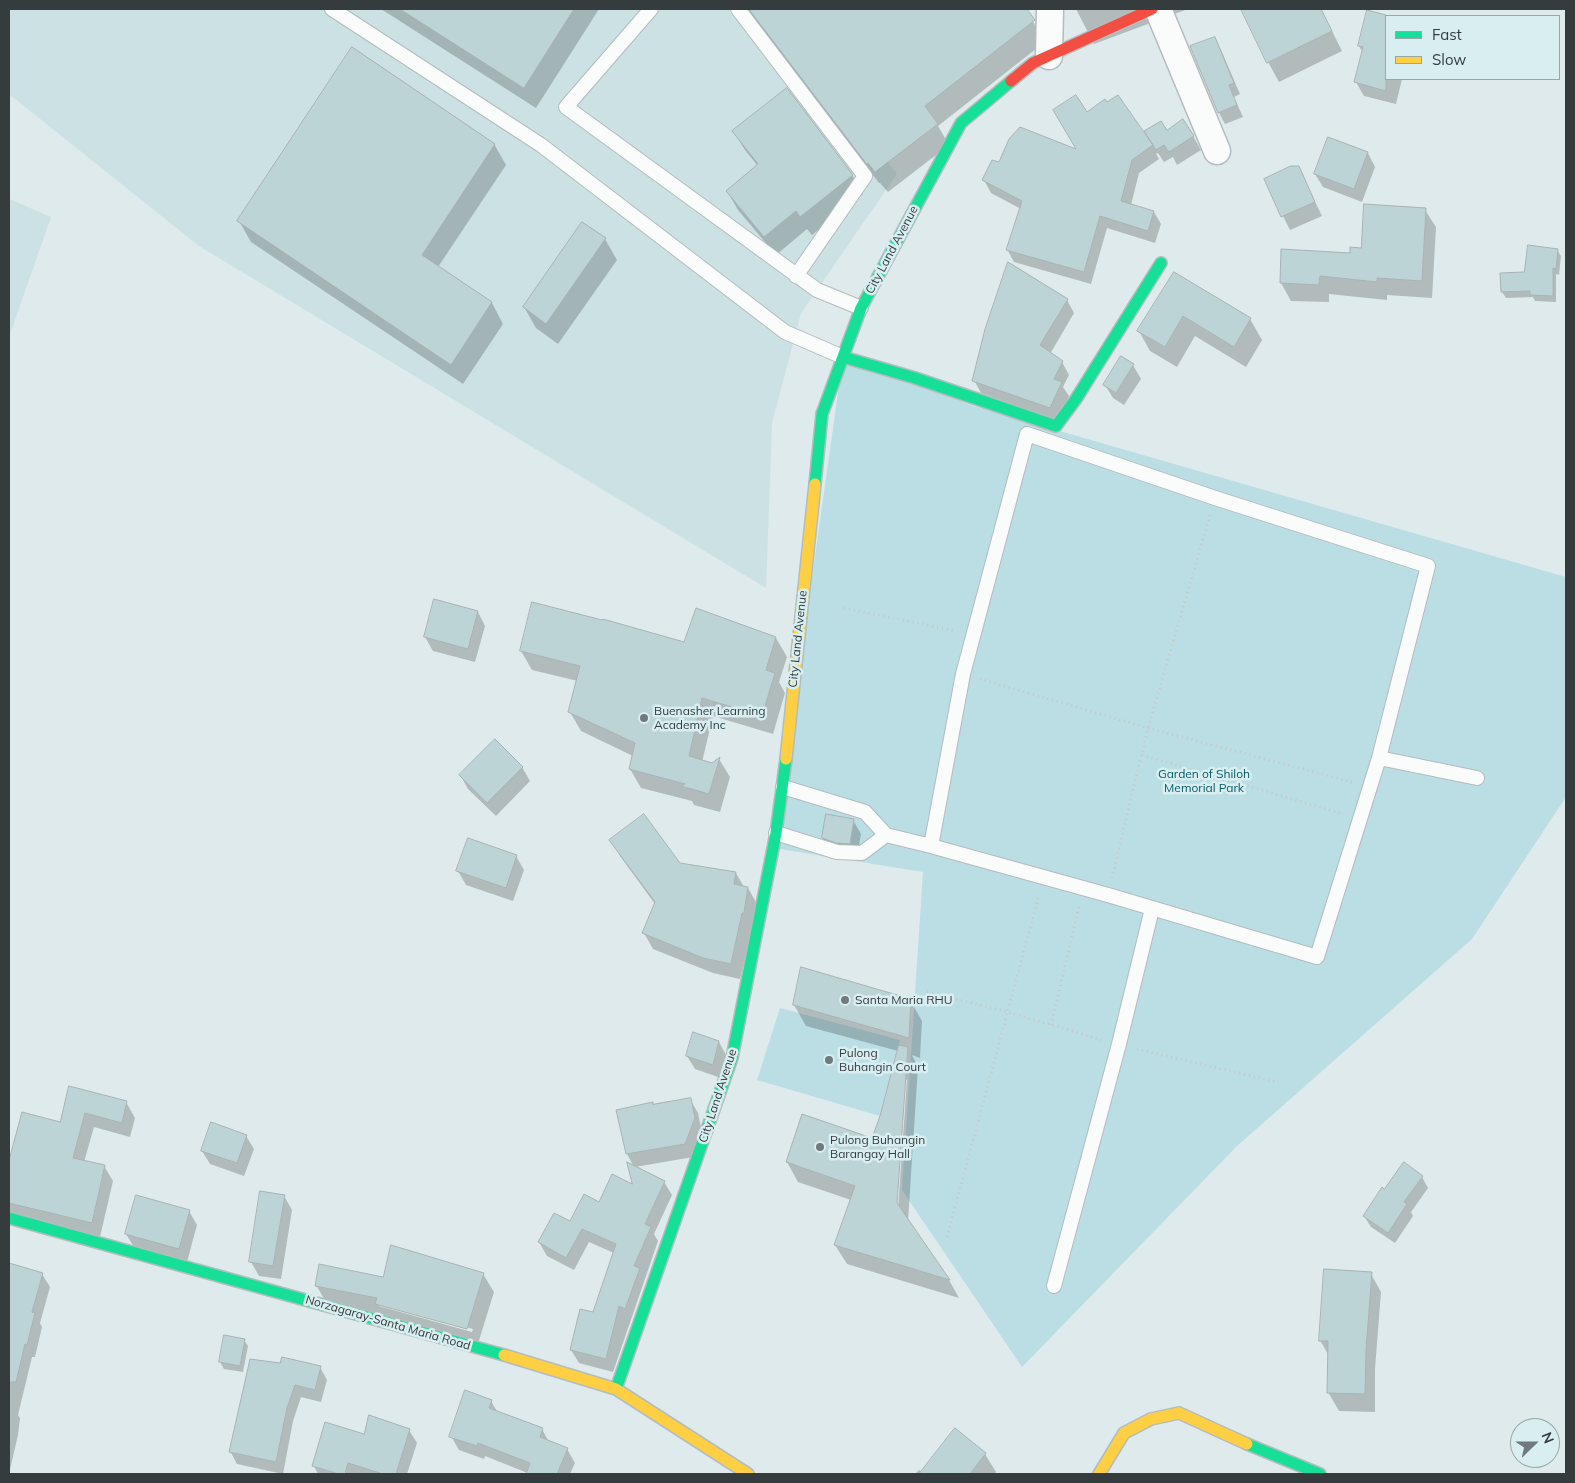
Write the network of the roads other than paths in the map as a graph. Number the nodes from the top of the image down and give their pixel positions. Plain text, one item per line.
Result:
1 (332, 9) edge
2 (651, 9) edge
3 (738, 9) edge
4 (1050, 9) edge
5 (1152, 9) edge
6 (1158, 9) edge
7 (1049, 56) junction
8 (1217, 151) dead end
9 (1161, 263) dead end
10 (796, 276) junction
11 (861, 308) junction
12 (843, 357) junction
13 (1379, 758) junction
14 (1476, 778) dead end
15 (783, 788) junction
16 (776, 833) junction
17 (886, 835) junction
18 (931, 846) junction
19 (1152, 908) junction
20 (9, 1218) edge
21 (1054, 1286) dead end
22 (616, 1388) junction
23 (748, 1474) edge
24 (1099, 1474) edge
25 (1320, 1474) edge

1 - 12 lane
2 - 10 lane
3 - 10 lane
4 - 7 street
5 - 7 street, City Land Avenue
6 - 8 street
7 - 11 street, City Land Avenue
9 - 12 street
10 - 11 lane
11 - 12 street, City Land Avenue
12 - 15 street, City Land Avenue
13 - 14 lane
13 - 18 lane
13 - 19 lane
15 - 16 street, City Land Avenue
15 - 17 lane
16 - 17 lane
16 - 22 street, City Land Avenue
17 - 18 lane
18 - 19 lane
19 - 21 lane
20 - 22 street, Norzagaray-Santa Maria Road
22 - 23 street, Norzagaray-Santa Maria Road
24 - 25 street

